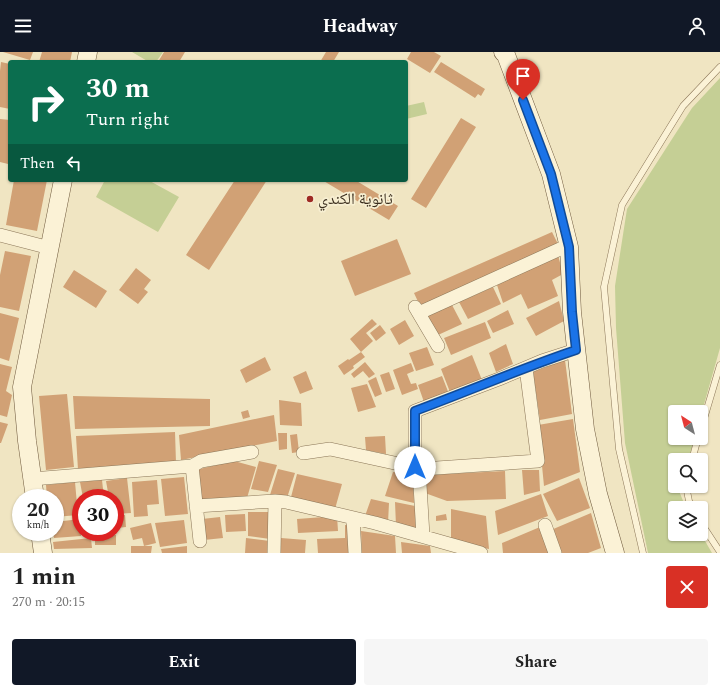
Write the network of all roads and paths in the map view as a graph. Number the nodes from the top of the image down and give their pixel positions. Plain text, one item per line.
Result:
1 (503, 52) edge
2 (720, 67) edge
3 (63, 182) edge
4 (0, 235) edge
5 (568, 245) junction
6 (50, 248) junction
7 (438, 346) dead end
8 (576, 350) junction
9 (720, 365) edge
10 (526, 368) junction
11 (708, 405) edge
12 (252, 452) dead end
13 (303, 453) dead end
14 (192, 466) junction
15 (417, 468) junction
16 (32, 479) junction
17 (34, 489) edge
18 (275, 501) junction
19 (196, 506) junction
20 (353, 518) junction
21 (545, 525) dead end
22 (708, 534) edge
23 (423, 536) junction
24 (41, 541) edge
25 (200, 541) dead end
26 (720, 552) edge
27 (43, 553) edge
28 (274, 553) edge
29 (355, 553) edge
30 (481, 553) edge
31 (555, 553) edge
32 (615, 553) edge
33 (643, 553) edge

1 - 5 main road
2 - 33 lane
3 - 6 main road
4 - 6 street
5 - 7 street
5 - 8 main road
6 - 16 main road
8 - 10 street
8 - 32 main road
9 - 11 lane
10 - 15 street
10 - 15 street
12 - 14 street
13 - 15 street
14 - 16 street
14 - 19 street
15 - 23 street
16 - 17 main road
18 - 19 street
18 - 20 street
18 - 28 street
19 - 25 street
20 - 23 street
20 - 29 street
21 - 31 street
22 - 26 lane
23 - 30 street
24 - 27 main road

